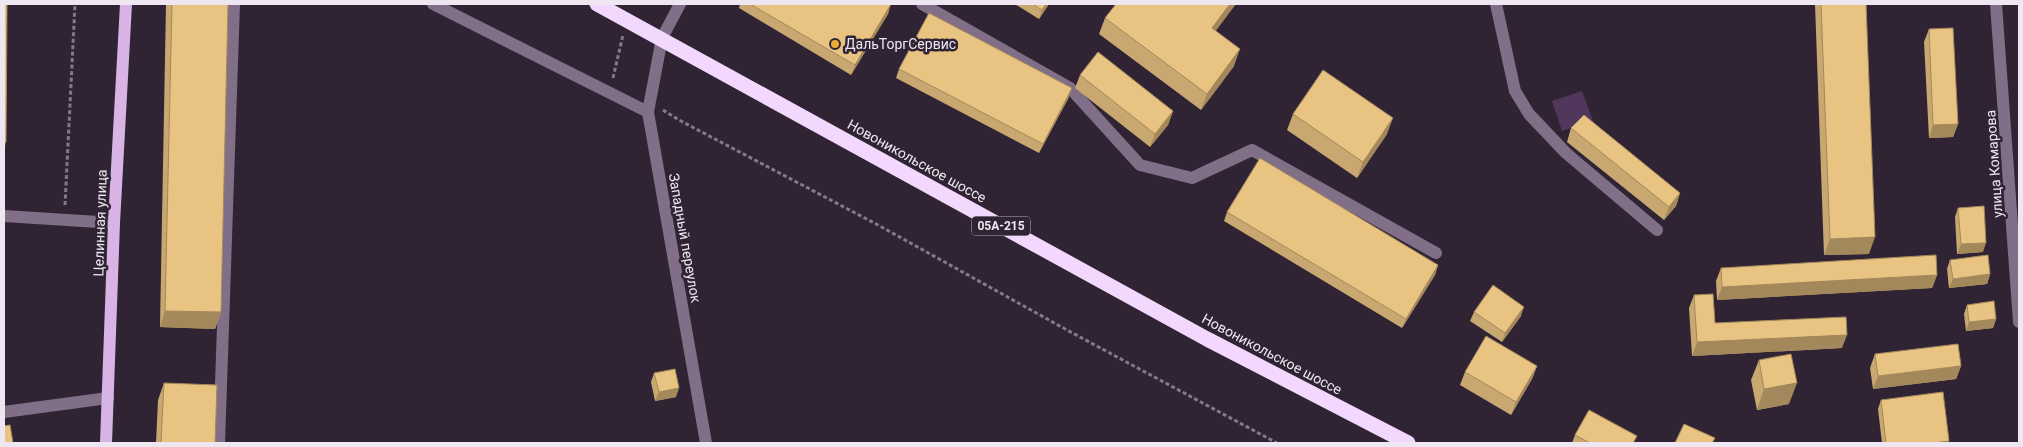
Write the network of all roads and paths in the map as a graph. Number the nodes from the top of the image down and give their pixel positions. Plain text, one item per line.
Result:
1 (75, 4) edge
2 (126, 4) edge
3 (234, 4) edge
4 (433, 4) edge
5 (597, 4) edge
6 (680, 4) edge
7 (922, 4) edge
8 (1496, 4) edge
9 (1996, 4) edge
10 (626, 20) junction
11 (662, 38) junction
12 (620, 82) dead end
13 (649, 106) junction
14 (4, 216) edge
15 (64, 220) junction
16 (114, 223) junction
17 (1657, 230) dead end
18 (1436, 253) dead end
19 (2019, 322) edge
20 (108, 398) junction
21 (4, 412) edge
22 (106, 443) edge
23 (219, 443) edge
24 (706, 443) edge
25 (1277, 443) edge
26 (1408, 443) edge

1 - 15 path
2 - 16 main road, Целинная улица
3 - 23 street
4 - 13 street
5 - 10 highway, Новоникольское шоссе / 05А-215
6 - 11 street, Западный переулок
7 - 18 street
8 - 17 street
9 - 19 street, улица Комарова
10 - 11 highway, Новоникольское шоссе / 05А-215
10 - 12 path
11 - 13 street, Западный переулок
11 - 26 highway, Новоникольское шоссе / 05А-215
13 - 24 street, Западный переулок
13 - 25 path
14 - 15 street
15 - 16 street
16 - 20 main road, Целинная улица
20 - 21 street
20 - 22 main road, Целинная улица

